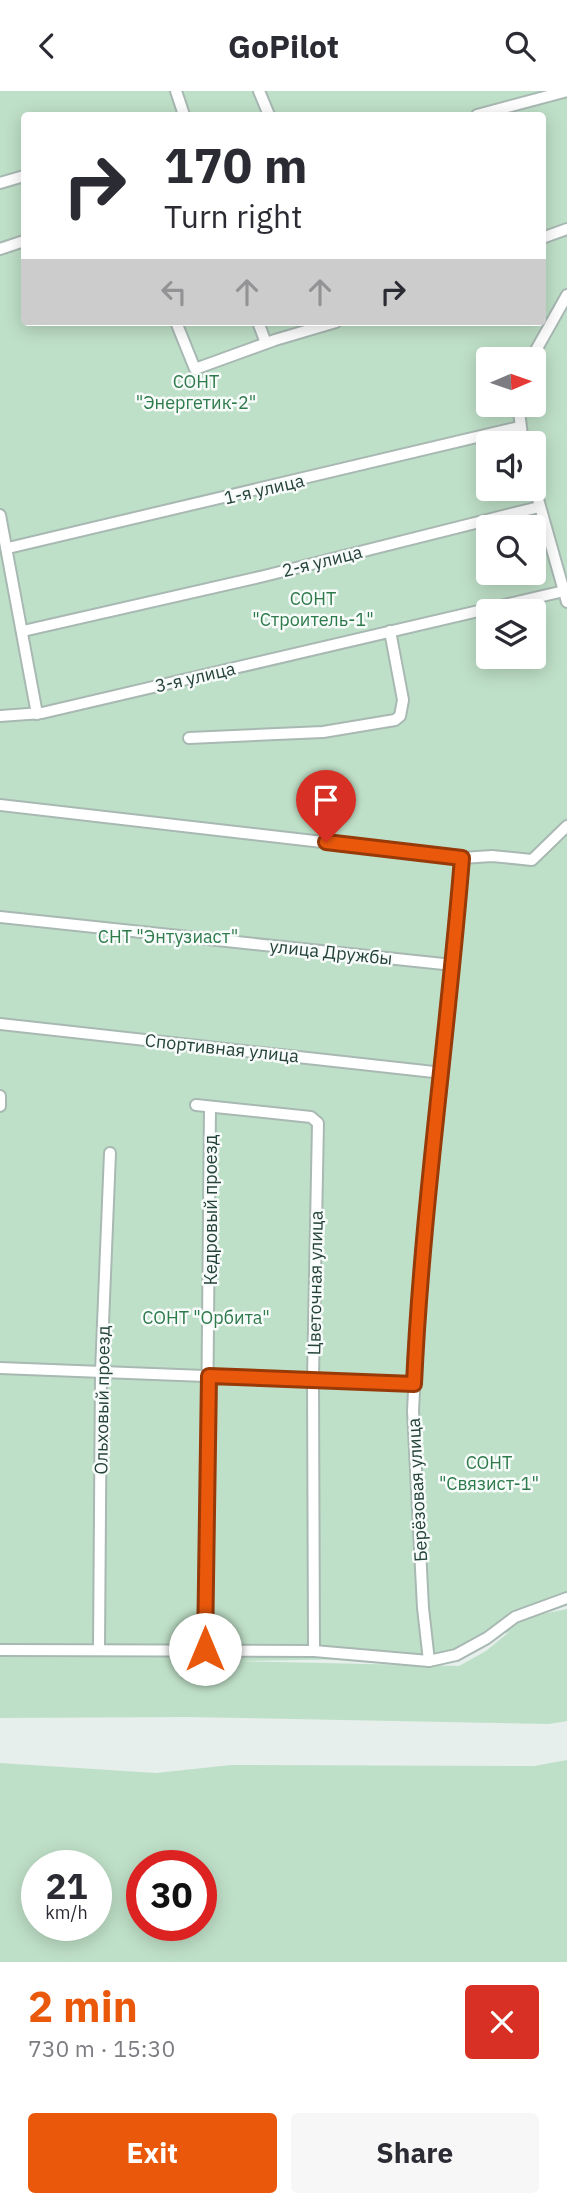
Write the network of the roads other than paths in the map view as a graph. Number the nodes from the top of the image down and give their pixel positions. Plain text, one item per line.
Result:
1 (176, 91) edge
2 (259, 91) edge
3 (567, 92) edge
4 (183, 112) edge
5 (268, 112) edge
6 (489, 112) edge
7 (21, 177) edge
8 (0, 183) edge
9 (567, 229) edge
10 (546, 237) edge
11 (21, 242) edge
12 (0, 249) edge
13 (567, 295) edge
14 (178, 326) edge
15 (260, 326) edge
16 (323, 326) edge
17 (266, 343) junction
18 (538, 347) edge
19 (519, 417) edge
20 (519, 427) junction
21 (520, 431) edge
22 (538, 501) edge
23 (540, 507) junction
24 (0, 515) edge
25 (8, 548) junction
26 (566, 596) edge
27 (23, 631) junction
28 (390, 631) junction
29 (37, 714) junction
30 (0, 716) edge
31 (189, 738) dead end
32 (0, 806) edge
33 (567, 826) edge
34 (462, 858) junction
35 (0, 917) edge
36 (453, 965) junction
37 (0, 1024) edge
38 (443, 1073) junction
39 (0, 1096) edge
40 (196, 1105) dead end
41 (0, 1106) edge
42 (210, 1107) junction
43 (110, 1153) dead end
44 (0, 1368) edge
45 (101, 1372) junction
46 (209, 1376) junction
47 (313, 1378) junction
48 (414, 1384) junction
49 (567, 1598) edge
50 (99, 1648) junction
51 (205, 1649) junction
52 (0, 1650) edge
53 (314, 1651) junction
54 (429, 1661) junction

1 - 4 street
2 - 5 street
3 - 6 street
7 - 8 street
9 - 10 street
11 - 12 street
13 - 18 street
14 - 17 street
15 - 17 street
16 - 17 street
19 - 20 street
20 - 21 street
20 - 25 street, 1-я улица
22 - 23 street
23 - 26 street
23 - 27 street, 2-я улица
24 - 25 street
25 - 27 street
26 - 28 street, 3-я улица
27 - 29 street
28 - 29 street, 3-я улица
28 - 31 street
29 - 30 street, 3-я улица
32 - 34 street
33 - 34 street
34 - 36 street, Берёзовая улица
35 - 36 street, улица Дружбы
36 - 38 street, Берёзовая улица
37 - 38 street, Спортивная улица
38 - 48 street, Берёзовая улица
39 - 41 street
40 - 42 street, Цветочная улица
42 - 46 street, Кедровый проезд
42 - 47 street, Цветочная улица
43 - 45 street, Ольховый проезд
44 - 45 street
45 - 46 street
45 - 50 street, Ольховый проезд
46 - 47 street
46 - 51 street, Кедровый проезд
47 - 48 street
47 - 53 street, Цветочная улица
48 - 54 street, Берёзовая улица
49 - 54 street
50 - 51 street
50 - 52 street
51 - 53 street
53 - 54 street

